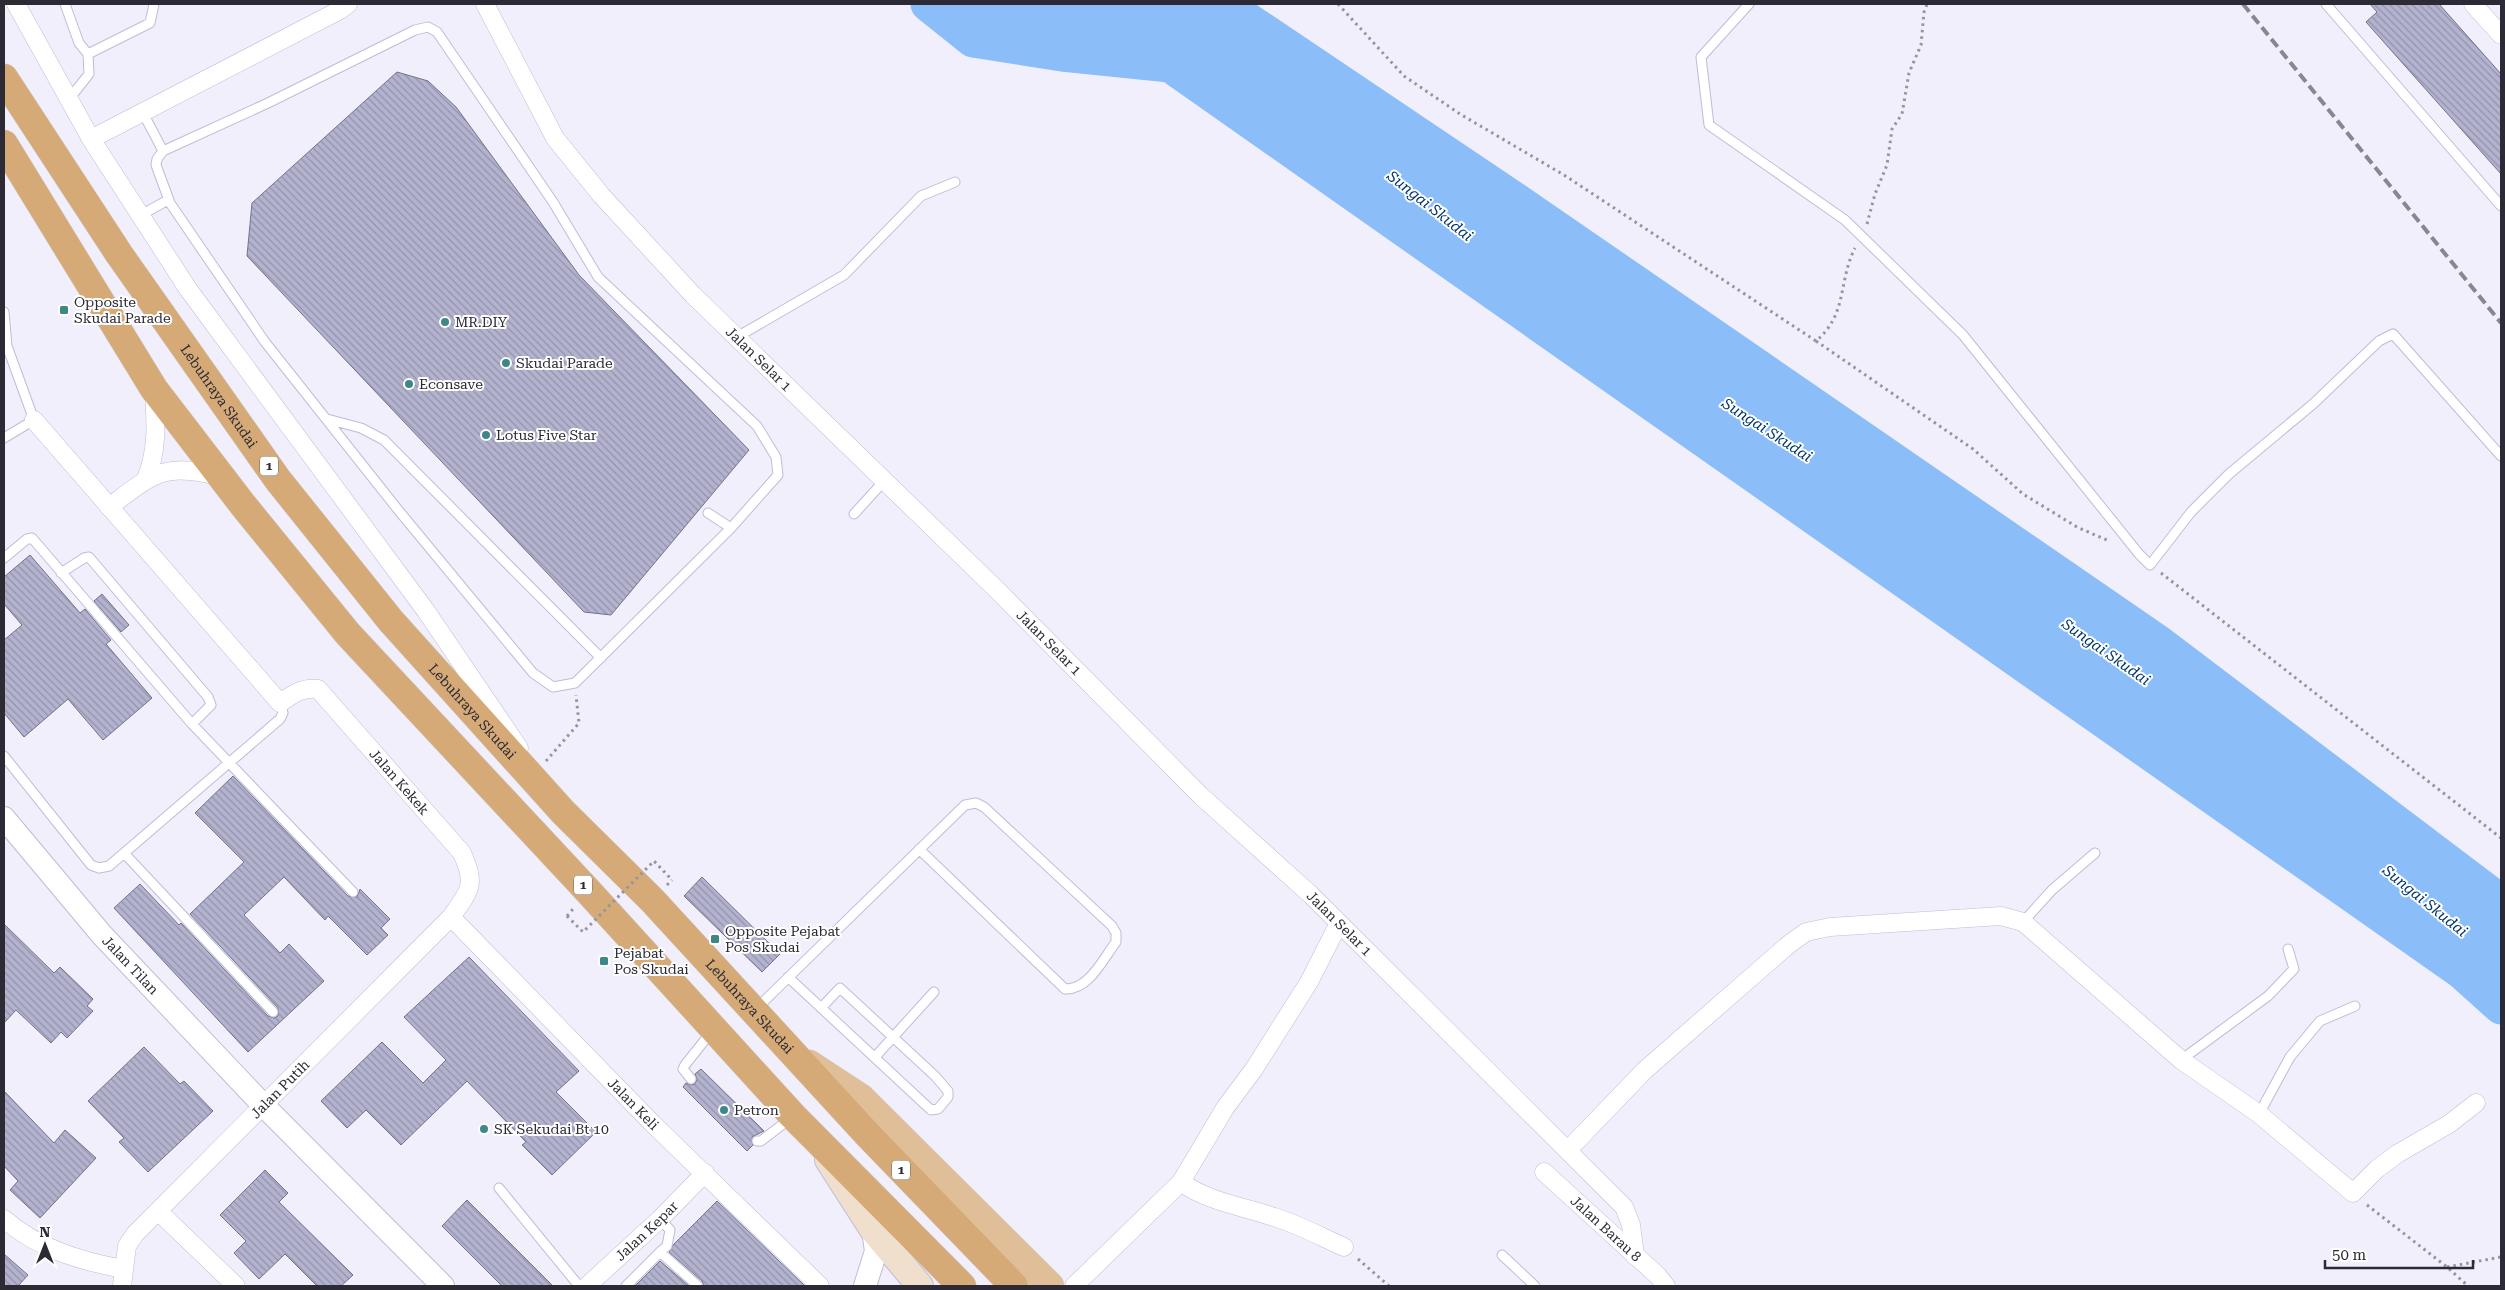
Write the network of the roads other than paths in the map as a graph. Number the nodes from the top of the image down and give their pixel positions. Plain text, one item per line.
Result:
1 (16, 4) edge
2 (65, 4) edge
3 (154, 4) edge
4 (348, 4) edge
5 (485, 4) edge
6 (1749, 4) edge
7 (2326, 4) edge
8 (2473, 4) edge
9 (2501, 35) edge
10 (88, 54) junction
11 (4, 78) edge
12 (70, 98) junction
13 (142, 111) junction
14 (92, 139) junction
15 (4, 144) edge
16 (163, 151) junction
17 (955, 182) dead end
18 (169, 201) junction
19 (2501, 206) edge
20 (142, 217) junction
21 (4, 312) edge
22 (737, 337) junction
23 (5, 346) edge
24 (154, 389) junction
25 (327, 419) junction
26 (34, 420) junction
27 (4, 438) edge
28 (2501, 456) edge
29 (221, 477) junction
30 (146, 479) junction
31 (884, 480) junction
32 (109, 507) junction
33 (708, 513) dead end
34 (854, 514) dead end
35 (731, 528) junction
36 (4, 558) edge
37 (61, 573) junction
38 (601, 658) junction
39 (280, 702) junction
40 (192, 724) junction
41 (4, 756) edge
42 (229, 763) junction
43 (563, 812) junction
44 (4, 818) edge
45 (919, 850) junction
46 (124, 853) junction
47 (2094, 853) dead end
48 (353, 892) dead end
49 (451, 917) junction
50 (2023, 922) junction
51 (1339, 923) junction
52 (2288, 949) dead end
53 (788, 977) junction
54 (934, 992) dead end
55 (2355, 1006) dead end
56 (821, 1008) junction
57 (754, 1011) junction
58 (273, 1012) dead end
59 (713, 1030) junction
60 (894, 1038) junction
61 (791, 1052) junction
62 (875, 1057) junction
63 (2181, 1060) junction
64 (691, 1078) dead end
65 (2476, 1103) dead end
66 (263, 1105) junction
67 (2259, 1114) junction
68 (793, 1116) junction
69 (815, 1139) junction
70 (757, 1141) dead end
71 (1568, 1150) junction
72 (1544, 1172) dead end
73 (705, 1173) junction
74 (1181, 1182) junction
75 (499, 1188) dead end
76 (158, 1211) junction
77 (4, 1219) edge
78 (660, 1219) junction
79 (873, 1230) junction
80 (1344, 1247) road end
81 (660, 1252) junction
82 (1502, 1255) dead end
83 (1635, 1256) junction
84 (123, 1278) edge
85 (236, 1286) edge
86 (443, 1286) edge
87 (579, 1286) edge
88 (587, 1286) edge
89 (626, 1286) edge
90 (698, 1286) edge
91 (820, 1286) edge
92 (865, 1286) edge
93 (920, 1286) edge
94 (962, 1286) edge
95 (1014, 1286) edge
96 (1050, 1286) edge
97 (1074, 1286) edge
98 (1535, 1286) edge
99 (1666, 1286) edge

1 - 12 street
2 - 10 lane
3 - 10 lane
4 - 13 street
5 - 22 street, Jalan Selar 1
6 - 28 lane
7 - 19 lane
8 - 9 street
10 - 12 lane
11 - 43 highway, Lebuhraya Skudai / 1
12 - 14 street
13 - 14 street
13 - 16 lane
14 - 20 street
15 - 24 highway, 1
16 - 18 lane
16 - 35 lane
17 - 22 lane
18 - 20 lane
18 - 25 lane
20 - 43 street
21 - 23 lane
22 - 31 street, Jalan Selar 1
23 - 26 lane
24 - 29 highway, 1
24 - 30 street
25 - 38 lane
25 - 38 lane
26 - 27 lane
26 - 32 street
29 - 30 street
29 - 59 highway, 1
30 - 32 street
31 - 34 lane
31 - 51 street, Jalan Selar 1
32 - 39 street
33 - 35 lane
35 - 38 lane
36 - 37 lane
37 - 40 lane
37 - 40 lane
39 - 42 lane
39 - 49 street, Jalan Kekek
40 - 42 lane
41 - 46 lane
42 - 46 lane
42 - 48 lane
43 - 57 highway, Lebuhraya Skudai / 1
44 - 66 street, Jalan Tilan
45 - 45 lane
45 - 53 lane
46 - 58 lane
47 - 50 lane
49 - 66 street, Jalan Putih
49 - 73 street, Jalan Keli
50 - 63 street
50 - 71 street
51 - 71 street, Jalan Selar 1
51 - 74 street
52 - 63 lane
53 - 56 lane
53 - 57 lane
54 - 60 lane
55 - 67 lane
56 - 60 lane
56 - 62 lane
57 - 61 highway, Lebuhraya Skudai / 1
59 - 64 lane
59 - 68 highway, 1
60 - 62 lane
60 - 62 lane
61 - 95 highway, Lebuhraya Skudai / 1
61 - 96 main road
63 - 67 street
65 - 67 street
66 - 76 street, Jalan Putih
66 - 86 street, Jalan Tilan
68 - 69 highway, 1
68 - 70 lane
69 - 79 main road
69 - 94 highway, 1
71 - 83 street, Jalan Selar 1
72 - 83 street, Jalan Barau 8
73 - 78 street, Jalan Kepar
73 - 91 street, Jalan Keli
74 - 80 street
74 - 97 street
75 - 87 lane
76 - 84 street, Jalan Putih
76 - 85 street
77 - 84 street
78 - 81 lane
78 - 88 street, Jalan Kepar
79 - 92 street
79 - 93 main road
81 - 89 lane
81 - 90 lane
82 - 98 lane
83 - 99 street, Jalan Barau 8

